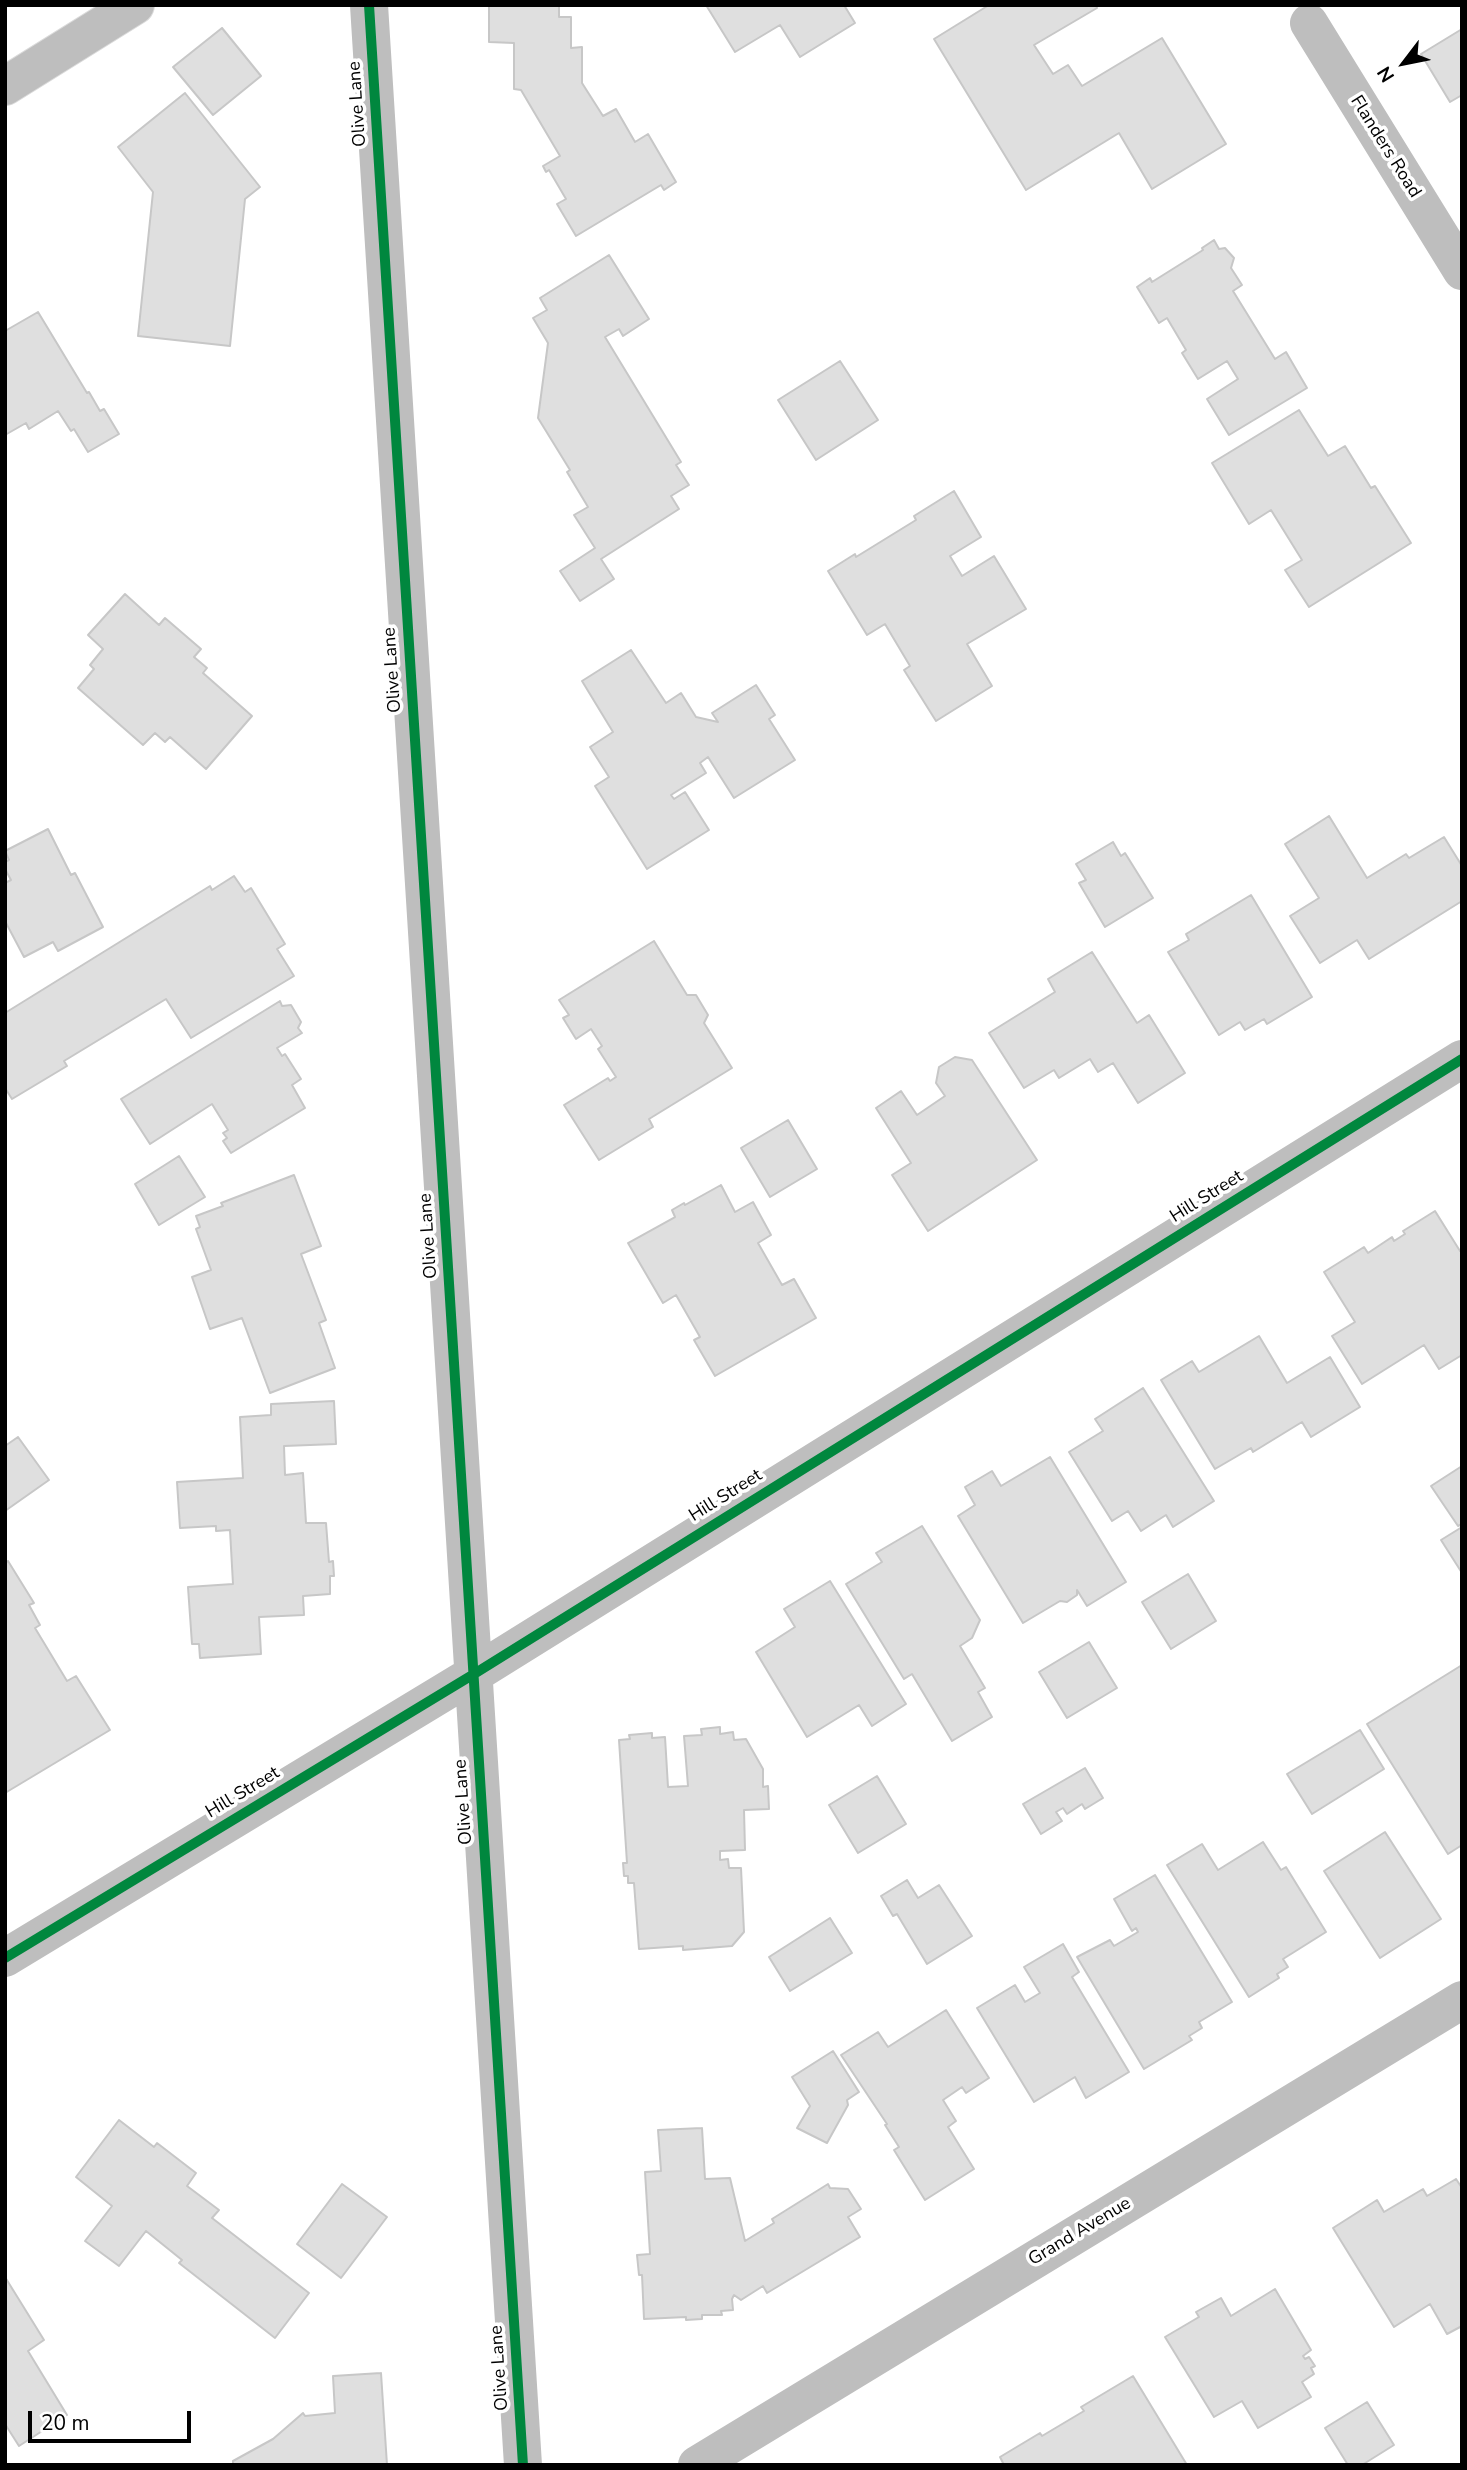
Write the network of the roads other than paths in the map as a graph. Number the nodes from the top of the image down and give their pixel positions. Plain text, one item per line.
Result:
1 (135, 5) edge
2 (369, 5) edge
3 (1309, 23) dead end
4 (5, 86) edge
5 (1462, 271) edge
6 (1462, 1059) edge
7 (474, 1674) junction
8 (5, 1958) edge
9 (1462, 2000) edge
10 (523, 2465) edge
11 (697, 2465) edge

1 - 4 street
2 - 7 street, Olive Lane
3 - 5 street, Flanders Road
6 - 7 street, Hill Street
7 - 8 street, Hill Street
7 - 10 street, Olive Lane
9 - 11 street, Grand Avenue

